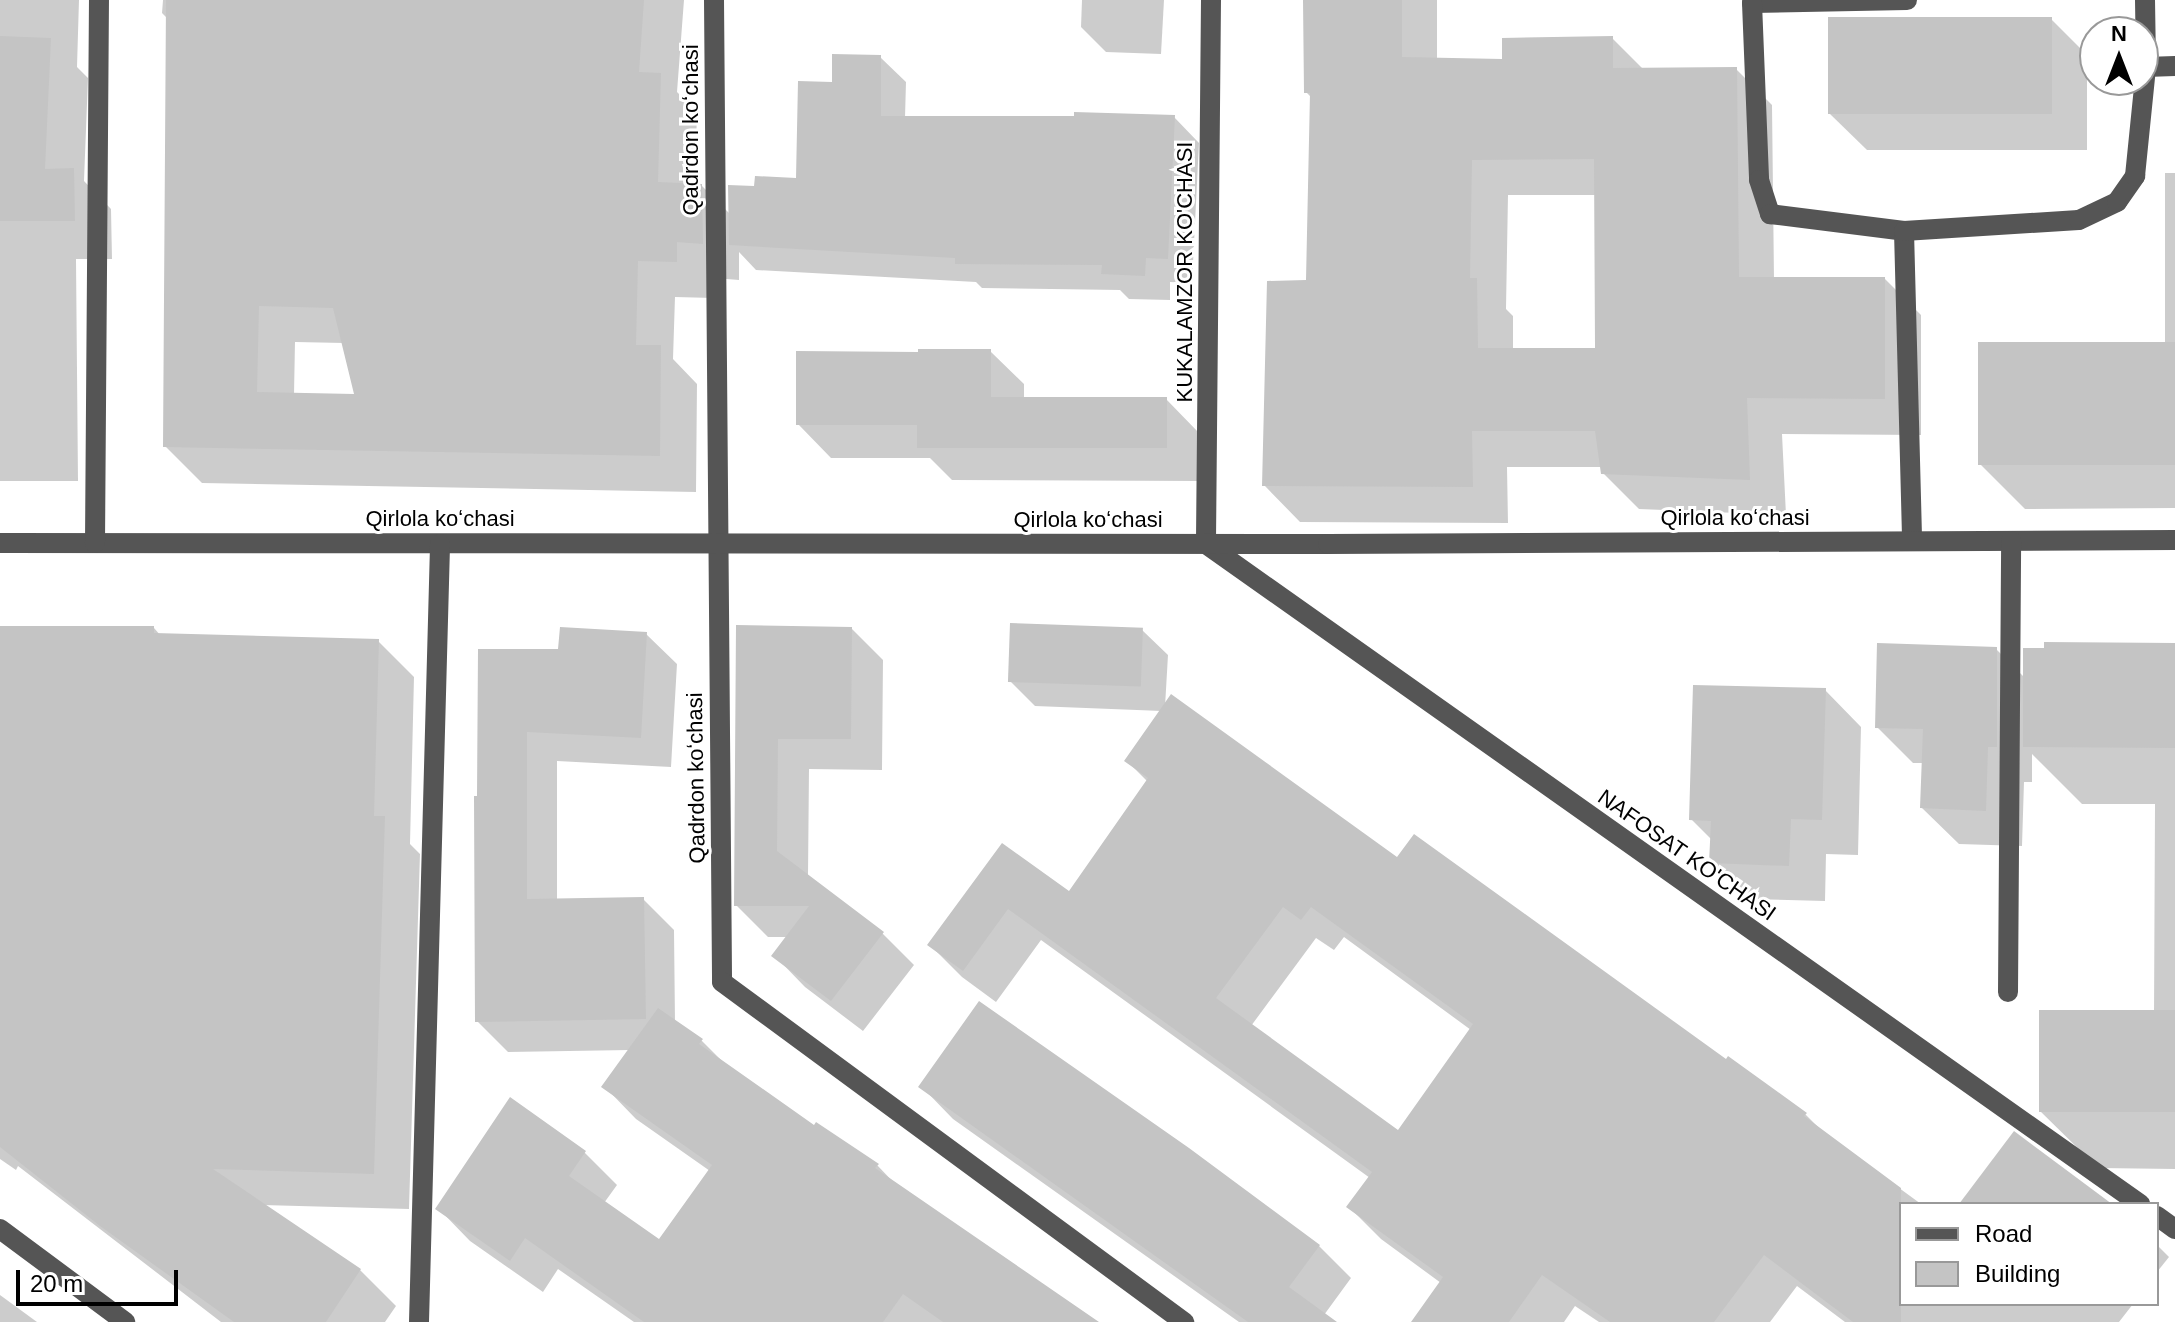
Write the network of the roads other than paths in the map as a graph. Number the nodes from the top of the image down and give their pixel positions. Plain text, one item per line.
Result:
1 (99, 0) edge
2 (714, 0) edge
3 (1211, 0) edge
4 (1907, 0) edge
5 (1752, 2) edge
6 (2143, 96) edge
7 (1904, 231) junction
8 (2175, 540) edge
9 (1912, 541) junction
10 (2011, 541) junction
11 (0, 543) edge
12 (95, 543) junction
13 (440, 544) junction
14 (718, 544) junction
15 (1206, 544) junction
16 (2008, 992) dead end
17 (2137, 1202) edge
18 (0, 1229) edge
19 (125, 1322) edge
20 (419, 1322) edge
21 (1184, 1322) edge

1 - 12 street
2 - 14 street, Qadrdon koʻchasi
3 - 15 street, KUKALAMZOR KO'CHASI
4 - 5 street
5 - 7 street
6 - 7 street
7 - 9 street
8 - 10 street, Qirlola koʻchasi
9 - 10 street, Qirlola koʻchasi
9 - 15 street, Qirlola koʻchasi
10 - 16 street
11 - 12 street, Qirlola koʻchasi
12 - 13 street, Qirlola koʻchasi
13 - 14 street, Qirlola koʻchasi
13 - 20 street
14 - 15 street, Qirlola koʻchasi
14 - 21 street, Qadrdon koʻchasi
15 - 17 street, NAFOSAT KO'CHASI
18 - 19 street

